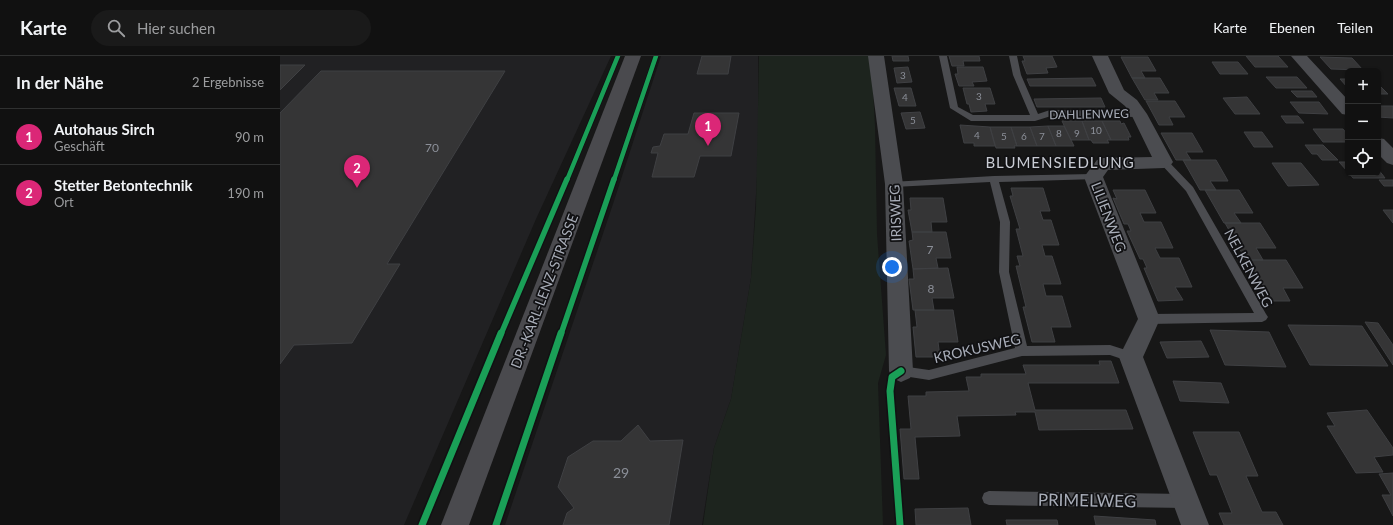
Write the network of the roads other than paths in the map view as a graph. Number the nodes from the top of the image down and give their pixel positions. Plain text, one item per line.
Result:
1 (633, 56) edge
2 (876, 56) edge
3 (943, 56) edge
4 (1013, 56) edge
5 (1100, 56) edge
6 (1299, 56) edge
7 (1345, 107) edge
8 (1139, 114) junction
9 (1035, 118) junction
10 (1381, 146) edge
11 (1393, 159) edge
12 (1164, 162) junction
13 (1093, 177) junction
14 (994, 179) junction
15 (894, 184) junction
16 (1149, 319) junction
17 (1022, 351) junction
18 (1131, 357) junction
19 (901, 371) joint
20 (989, 498) dead end
21 (1186, 501) junction
22 (455, 525) edge
23 (1195, 525) edge

1 - 22 street, DR.-KARL-LENZ-STRASSE
2 - 15 street, IRISWEG
3 - 9 lane
4 - 9 lane, DAHLIENWEG
5 - 8 street, DAHLIENWEG
6 - 7 street
8 - 9 lane, DAHLIENWEG
8 - 12 street
10 - 11 street
12 - 13 street, LILIENWEG
12 - 16 lane, NELKENWEG
13 - 14 lane
13 - 16 street, LILIENWEG
14 - 15 lane
14 - 17 lane
15 - 19 street, IRISWEG
16 - 18 street
17 - 18 lane, KROKUSWEG
17 - 19 lane, KROKUSWEG
18 - 21 street
20 - 21 lane, PRIMELWEG
21 - 23 street

